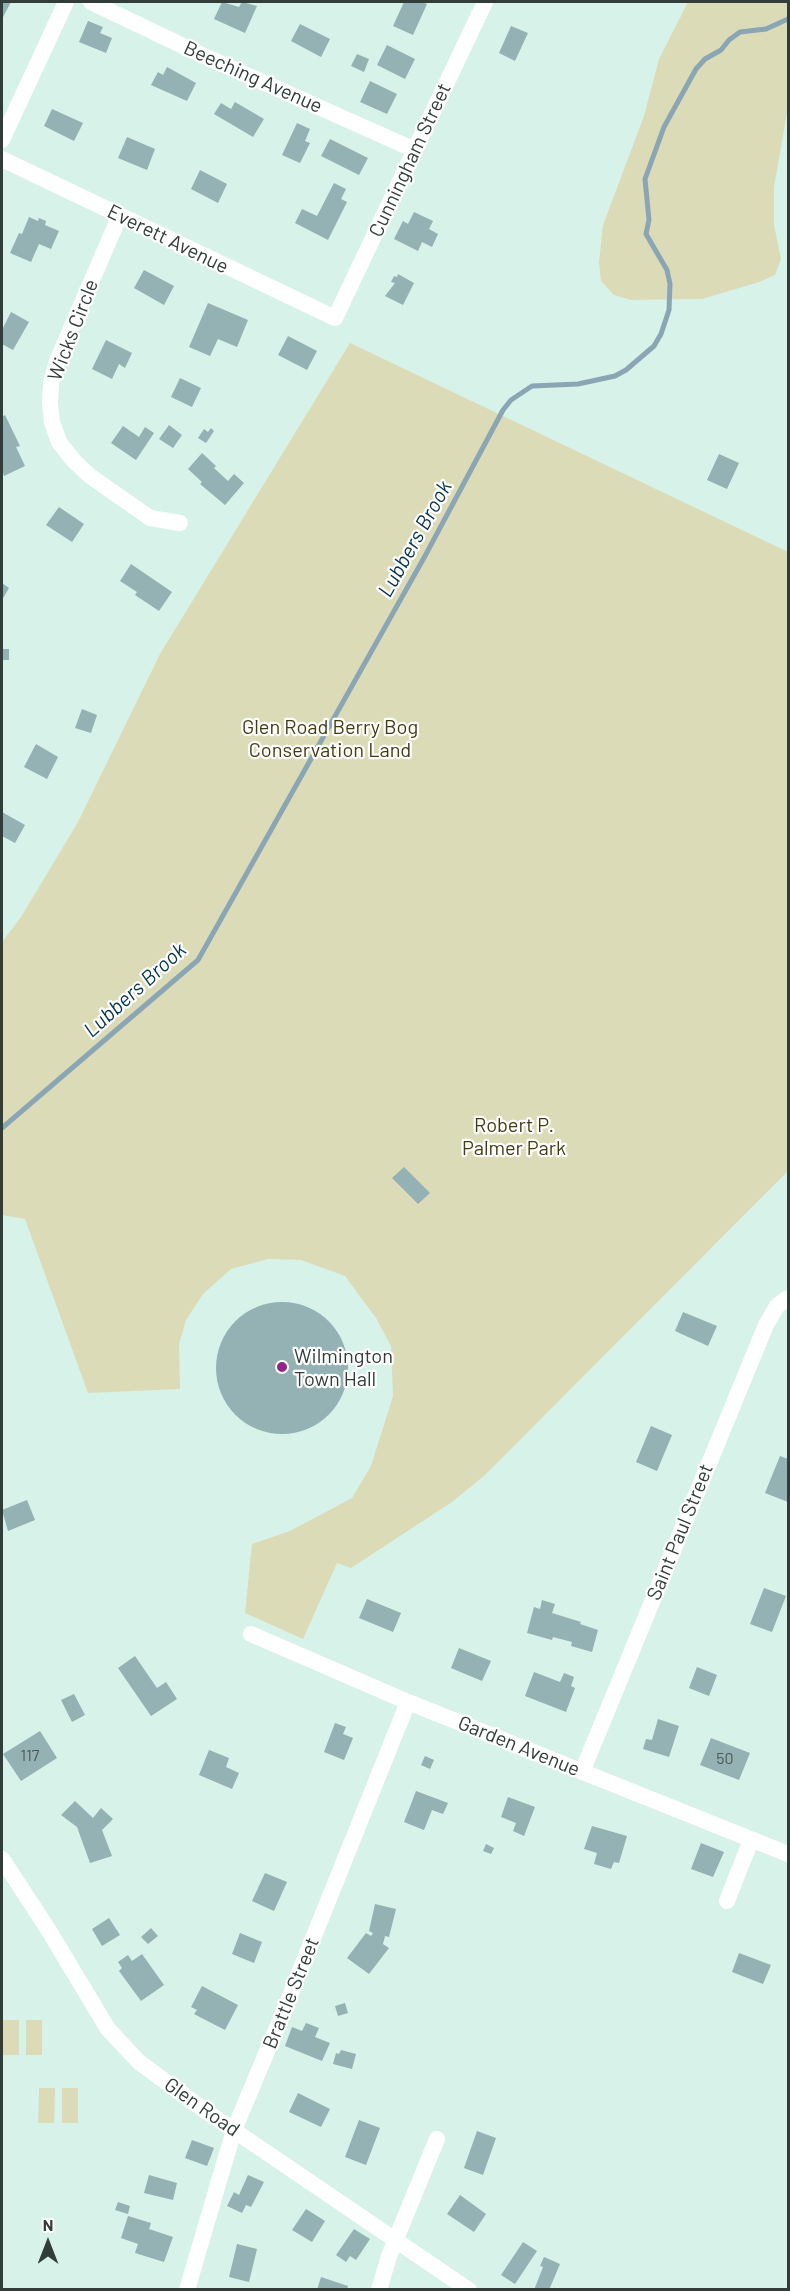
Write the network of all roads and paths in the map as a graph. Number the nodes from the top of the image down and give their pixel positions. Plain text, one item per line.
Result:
1 (66, 2) edge
2 (91, 2) edge
3 (484, 2) edge
4 (2, 140) edge
5 (415, 150) junction
6 (2, 159) edge
7 (120, 215) junction
8 (335, 318) joint
9 (180, 523) dead end
10 (789, 1298) edge
11 (251, 1634) dead end
12 (408, 1702) junction
13 (582, 1772) junction
14 (751, 1840) junction
15 (789, 1854) edge
16 (2, 1859) edge
17 (727, 1901) dead end
18 (234, 2130) junction
19 (437, 2139) dead end
20 (396, 2241) junction
21 (187, 2289) edge
22 (379, 2289) edge
23 (469, 2289) edge

1 - 4 street
2 - 5 street, Beeching Avenue
3 - 5 street, Cunningham Street
5 - 8 street, Cunningham Street
6 - 7 street, Everett Avenue
7 - 8 street, Everett Avenue
7 - 9 street, Wicks Circle
10 - 13 street, Saint Paul Street
11 - 12 street, Garden Avenue
12 - 13 street, Garden Avenue
12 - 18 street, Brattle Street
13 - 14 street, Garden Avenue
14 - 15 street, Garden Avenue
14 - 17 street
16 - 18 street, Glen Road
18 - 20 street, Glen Road
18 - 21 street, Brattle Street
19 - 20 street
20 - 22 street
20 - 23 street, Glen Road

